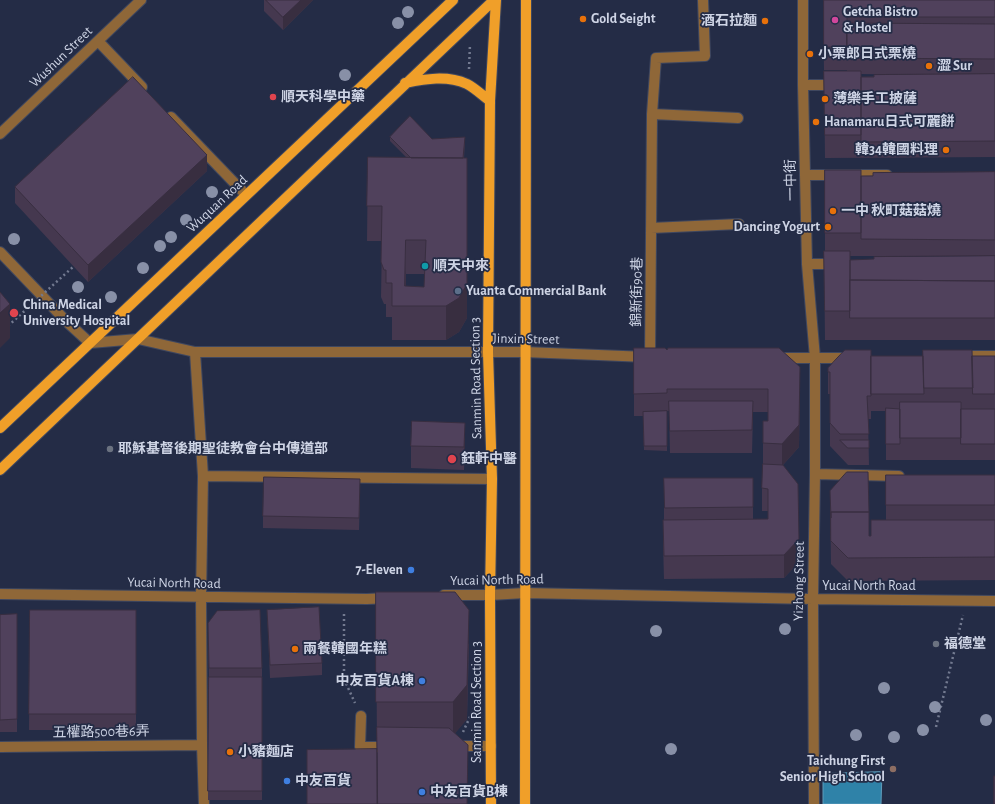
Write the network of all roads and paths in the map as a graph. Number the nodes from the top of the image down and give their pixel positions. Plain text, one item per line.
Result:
1 (141, 0) edge
2 (453, 0) edge
3 (495, 0) edge
4 (526, 0) edge
5 (703, 0) edge
6 (803, 0) edge
7 (98, 41) junction
8 (470, 42) dead end
9 (469, 69) dead end
10 (405, 83) junction
11 (803, 85) junction
12 (849, 85) edge
13 (148, 92) edge
14 (490, 101) junction
15 (164, 110) edge
16 (652, 114) junction
17 (738, 118) dead end
18 (0, 134) edge
19 (805, 175) junction
20 (900, 175) edge
21 (246, 195) junction
22 (740, 224) dead end
23 (651, 228) junction
24 (0, 252) edge
25 (807, 264) junction
26 (846, 264) edge
27 (74, 266) edge
28 (3, 330) edge
29 (138, 339) junction
30 (90, 343) junction
31 (195, 352) junction
32 (488, 352) junction
33 (525, 352) junction
34 (948, 356) edge
35 (995, 356) edge
36 (654, 357) joint
37 (768, 358) edge
38 (814, 358) junction
39 (862, 358) edge
40 (0, 428) edge
41 (0, 470) edge
42 (815, 474) junction
43 (203, 476) junction
44 (909, 476) edge
45 (492, 479) junction
46 (525, 593) junction
47 (0, 594) edge
48 (434, 595) edge
49 (490, 595) junction
50 (397, 597) edge
51 (202, 598) junction
52 (812, 599) junction
53 (966, 601) junction
54 (995, 601) edge
55 (344, 614) dead end
56 (476, 705) dead end
57 (361, 716) joint
58 (936, 727) dead end
59 (461, 736) dead end
60 (202, 745) junction
61 (399, 746) edge
62 (445, 746) edge
63 (490, 746) junction
64 (0, 747) edge
65 (204, 804) edge
66 (490, 804) edge
67 (525, 804) edge
68 (814, 804) edge

1 - 7 street, Wushun Street
2 - 21 main road, Wuquan Road
3 - 10 main road
3 - 14 main road, Sanmin Road Section 3
4 - 33 main road
5 - 16 street, 錦新街90巷
6 - 11 street, 一中街
7 - 13 street
7 - 18 street, Wushun Street
8 - 9 path
10 - 14 main road
10 - 29 main road
11 - 12 street
11 - 19 street, 一中街
14 - 32 main road, Sanmin Road Section 3
15 - 21 street
16 - 17 street
16 - 23 street, 錦新街90巷
19 - 20 street
19 - 25 street, 一中街
21 - 30 main road, Wuquan Road
22 - 23 street
23 - 36 street, 錦新街90巷
24 - 30 street
25 - 26 street
25 - 38 street, 一中街
27 - 28 path, bridge
29 - 30 street, Jinxin Street
29 - 31 street, Jinxin Street
29 - 41 main road
30 - 40 main road, Wuquan Road
31 - 32 street, Jinxin Street
31 - 43 street
32 - 33 street, Jinxin Street
32 - 45 main road, Sanmin Road Section 3
33 - 36 street, Jinxin Street
33 - 46 main road
34 - 35 street
37 - 38 street
38 - 39 street
38 - 42 street, Yizhong Street
42 - 44 street
42 - 52 street, Yizhong Street
43 - 45 street
43 - 51 street
45 - 49 main road, Sanmin Road Section 3
46 - 49 street, Yucai North Road
46 - 52 street, Yucai North Road
46 - 67 main road
47 - 51 street, Yucai North Road
48 - 49 street, Yucai North Road
49 - 63 main road, Sanmin Road Section 3
50 - 51 street, Yucai North Road
51 - 60 street
52 - 53 street, Yucai North Road
52 - 68 street, Yizhong Street
53 - 54 street, Yucai North Road
53 - 58 path
55 - 57 path
56 - 59 path
57 - 61 street
60 - 64 street, 五權路500巷6弄
60 - 65 street
62 - 63 street
63 - 66 main road, Sanmin Road Section 3

